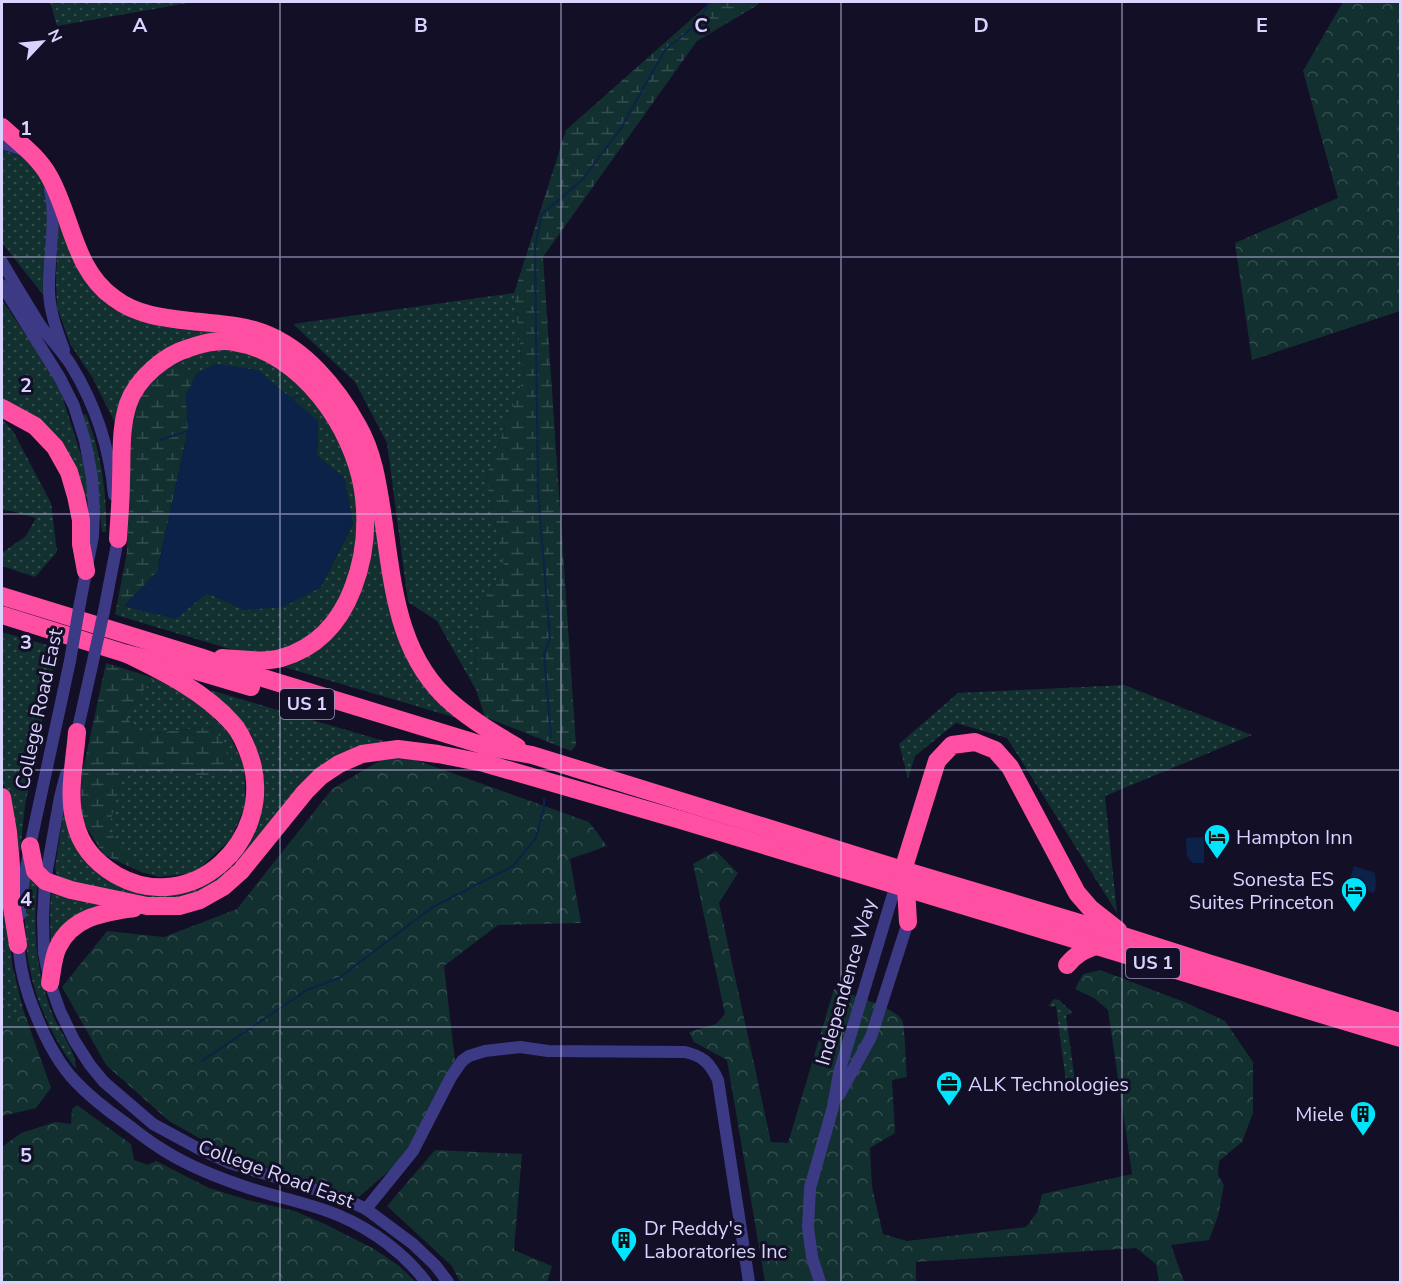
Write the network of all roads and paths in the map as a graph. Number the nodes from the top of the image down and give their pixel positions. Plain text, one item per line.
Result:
1 (2, 127) edge
2 (2, 143) edge
3 (33, 155) junction
4 (2, 262) edge
5 (2, 285) edge
6 (70, 365) junction
7 (2, 408) edge
8 (118, 539) junction
9 (86, 571) junction
10 (5, 597) edge
11 (2, 615) edge
12 (127, 654) junction
13 (200, 657) junction
14 (78, 732) junction
15 (532, 755) junction
16 (484, 763) junction
17 (2, 797) edge
18 (30, 846) junction
19 (902, 881) junction
20 (45, 882) junction
21 (946, 900) junction
22 (147, 906) junction
23 (908, 922) junction
24 (1054, 933) junction
25 (1126, 937) junction
26 (18, 945) junction
27 (1096, 946) junction
28 (50, 983) junction
29 (1401, 1022) edge
30 (1401, 1038) edge
31 (833, 1107) junction
32 (366, 1209) junction
33 (426, 1282) edge
34 (448, 1282) edge
35 (749, 1282) edge
36 (819, 1282) edge

1 - 3 highway
2 - 3 street
3 - 6 street
3 - 15 highway
4 - 6 street
5 - 9 street, College Road East
6 - 8 street, College Road East
7 - 9 highway
8 - 13 highway
8 - 14 street, College Road East, bridge
9 - 18 street, College Road East, bridge
10 - 13 highway, US 1
11 - 12 highway, US 1
12 - 14 highway
12 - 16 highway, US 1
13 - 15 highway, US 1
14 - 20 street, College Road East
15 - 19 highway, US 1
16 - 19 highway, US 1
16 - 22 highway
17 - 26 highway
18 - 20 highway
18 - 26 street, College Road East
19 - 21 highway, US 1
19 - 23 highway
19 - 25 highway, US 1
19 - 25 highway
19 - 31 street, Independence Way
20 - 22 highway
20 - 28 street, College Road East
21 - 23 highway
21 - 24 highway, US 1
22 - 28 highway
23 - 31 street, Independence Way
24 - 27 highway, US 1
24 - 27 highway
25 - 29 highway, US 1
26 - 33 street, College Road East
27 - 30 highway, US 1
28 - 32 street, College Road East
31 - 36 street, Independence Way
32 - 34 street, College Road East
32 - 35 street

